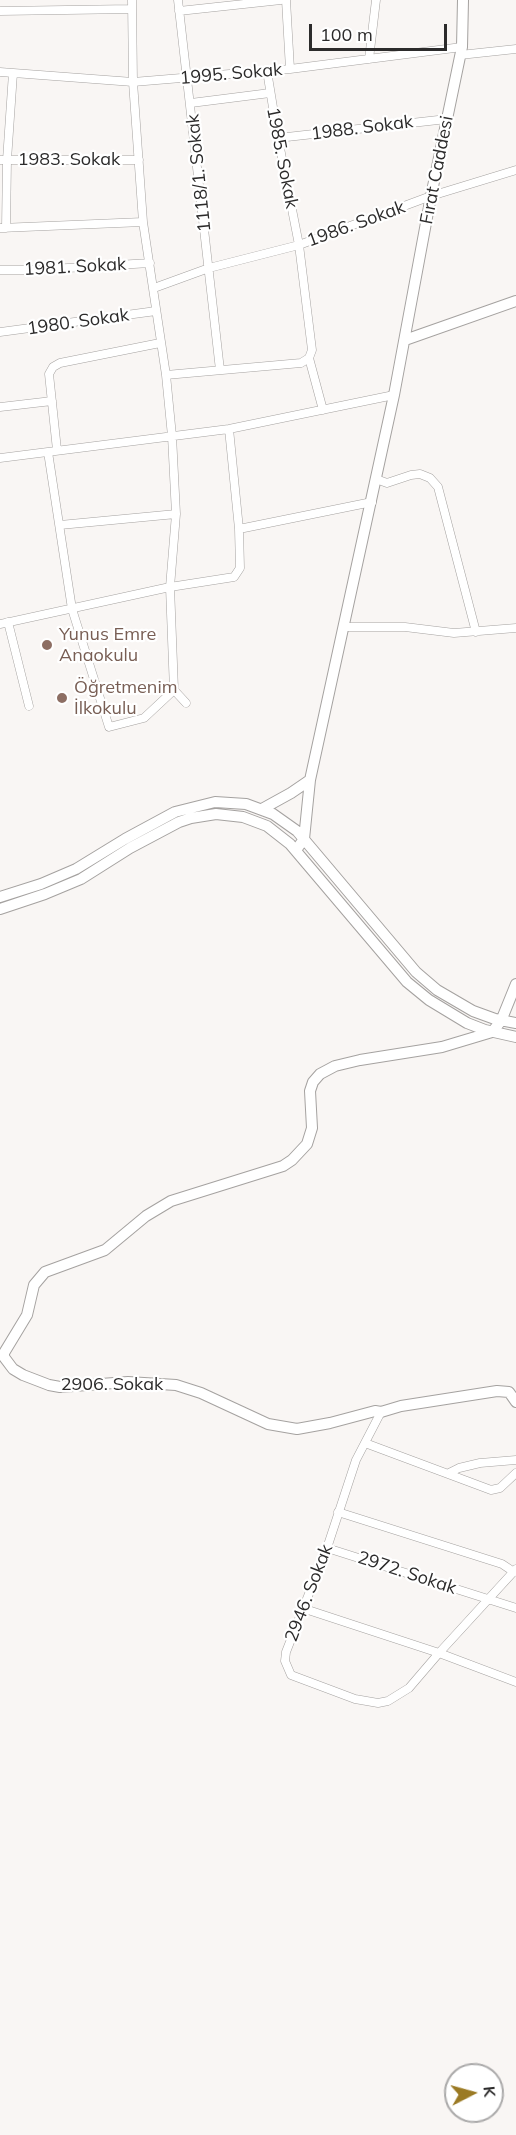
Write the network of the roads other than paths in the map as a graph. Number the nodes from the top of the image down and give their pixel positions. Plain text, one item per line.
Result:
1 (132, 0) edge
2 (178, 0) edge
3 (284, 0) edge
4 (376, 0) edge
5 (463, 0) edge
6 (132, 9) junction
7 (0, 11) edge
8 (179, 11) junction
9 (516, 49) edge
10 (461, 51) junction
11 (369, 59) junction
12 (290, 69) junction
13 (267, 71) junction
14 (0, 72) edge
15 (13, 73) junction
16 (188, 77) junction
17 (134, 82) junction
18 (270, 93) junction
19 (191, 103) junction
20 (447, 119) junction
21 (278, 138) junction
22 (4, 160) edge
23 (139, 160) junction
24 (516, 170) edge
25 (431, 196) junction
26 (143, 222) junction
27 (3, 228) edge
28 (299, 245) junction
29 (150, 262) junction
30 (209, 268) junction
31 (0, 270) edge
32 (154, 288) junction
33 (516, 301) edge
34 (156, 311) junction
35 (0, 332) edge
36 (405, 340) junction
37 (160, 343) junction
38 (309, 358) junction
39 (220, 370) junction
40 (166, 375) junction
41 (394, 395) junction
42 (52, 401) junction
43 (0, 407) edge
44 (323, 410) junction
45 (229, 429) junction
46 (172, 436) junction
47 (57, 450) junction
48 (48, 452) junction
49 (0, 458) edge
50 (376, 479) junction
51 (372, 502) junction
52 (176, 514) junction
53 (60, 525) junction
54 (239, 529) junction
55 (170, 587) junction
56 (72, 609) junction
57 (2, 621) edge
58 (344, 627) junction
59 (516, 628) edge
60 (476, 632) junction
61 (174, 690) junction
62 (186, 703) dead end
63 (29, 706) dead end
64 (310, 780) junction
65 (262, 809) junction
66 (306, 841) junction
67 (297, 852) junction
68 (0, 897) edge
69 (0, 909) edge
70 (516, 984) edge
71 (501, 1021) junction
72 (516, 1023) edge
73 (492, 1032) junction
74 (516, 1037) edge
75 (516, 1402) edge
76 (381, 1413) junction
77 (365, 1443) junction
78 (516, 1460) edge
79 (449, 1473) junction
80 (516, 1473) edge
81 (338, 1512) junction
82 (327, 1548) junction
83 (515, 1570) edge
84 (488, 1599) junction
85 (302, 1608) junction
86 (516, 1608) edge
87 (439, 1653) junction
88 (516, 1682) edge

1 - 6 street
2 - 8 street, 1118/1. Sokak
3 - 8 street
3 - 12 street
4 - 11 street
5 - 10 street, Fırat Caddesi
6 - 7 street
6 - 17 street
8 - 16 street, 1118/1. Sokak
9 - 10 street, 1995. Sokak
10 - 11 street, 1995. Sokak
10 - 20 street, Fırat Caddesi
11 - 12 street, 1995. Sokak
12 - 13 street, 1995. Sokak
13 - 16 street, 1995. Sokak
13 - 18 street, 1985. Sokak
14 - 15 street, 1995. Sokak
15 - 17 street, 1995. Sokak
15 - 22 street
16 - 17 street, 1995. Sokak
16 - 19 street, 1118/1. Sokak
17 - 23 street
18 - 19 street
18 - 21 street, 1985. Sokak
19 - 30 street, 1118/1. Sokak
20 - 21 street, 1988. Sokak
20 - 25 street, Fırat Caddesi
21 - 28 street, 1985. Sokak
22 - 23 street, 1983. Sokak
22 - 27 street
23 - 26 street
24 - 25 street, 1986. Sokak
25 - 28 street, 1986. Sokak
25 - 36 street, Fırat Caddesi
26 - 27 street
26 - 29 street
28 - 30 street, 1986. Sokak
28 - 38 street, 1985. Sokak
29 - 31 street, 1981. Sokak
29 - 32 street
30 - 32 street, 1986. Sokak
30 - 39 street, 1118/1. Sokak
32 - 34 street
33 - 36 street
34 - 35 street, 1980. Sokak
34 - 37 street
36 - 41 street, Fırat Caddesi
37 - 40 street
37 - 42 street
38 - 39 street
38 - 44 street, 1985. Sokak
39 - 40 street
40 - 46 street
41 - 44 street
41 - 50 street, Fırat Caddesi
42 - 43 street
42 - 47 street
44 - 45 street
45 - 46 street
45 - 54 street
46 - 47 street
46 - 52 street
47 - 48 street
48 - 49 street
48 - 53 street
50 - 51 street, Fırat Caddesi
50 - 60 street
51 - 54 street
51 - 58 street, Fırat Caddesi
52 - 53 street
52 - 55 street
53 - 56 street
54 - 55 street
55 - 56 street
55 - 61 street
56 - 57 street
56 - 61 street
57 - 63 street
58 - 60 street
58 - 64 street, Fırat Caddesi
59 - 60 street
61 - 62 street
64 - 65 street
64 - 66 street, Fırat Caddesi
65 - 66 street
65 - 68 street
66 - 67 street
66 - 71 street
67 - 69 street
67 - 73 street
70 - 71 street
71 - 72 street
71 - 73 street
73 - 74 street
73 - 76 street, 2906. Sokak
75 - 76 street, 2906. Sokak
76 - 77 street, 2946. Sokak
77 - 79 street
77 - 81 street, 2946. Sokak
78 - 79 street
79 - 80 street
81 - 82 street, 2946. Sokak
81 - 83 street
82 - 84 street, 2972. Sokak
82 - 85 street, 2946. Sokak
83 - 84 street, 2946. Sokak
84 - 86 street, 2972. Sokak
84 - 87 street, 2946. Sokak
85 - 87 street
85 - 87 street, 2946. Sokak
87 - 88 street

